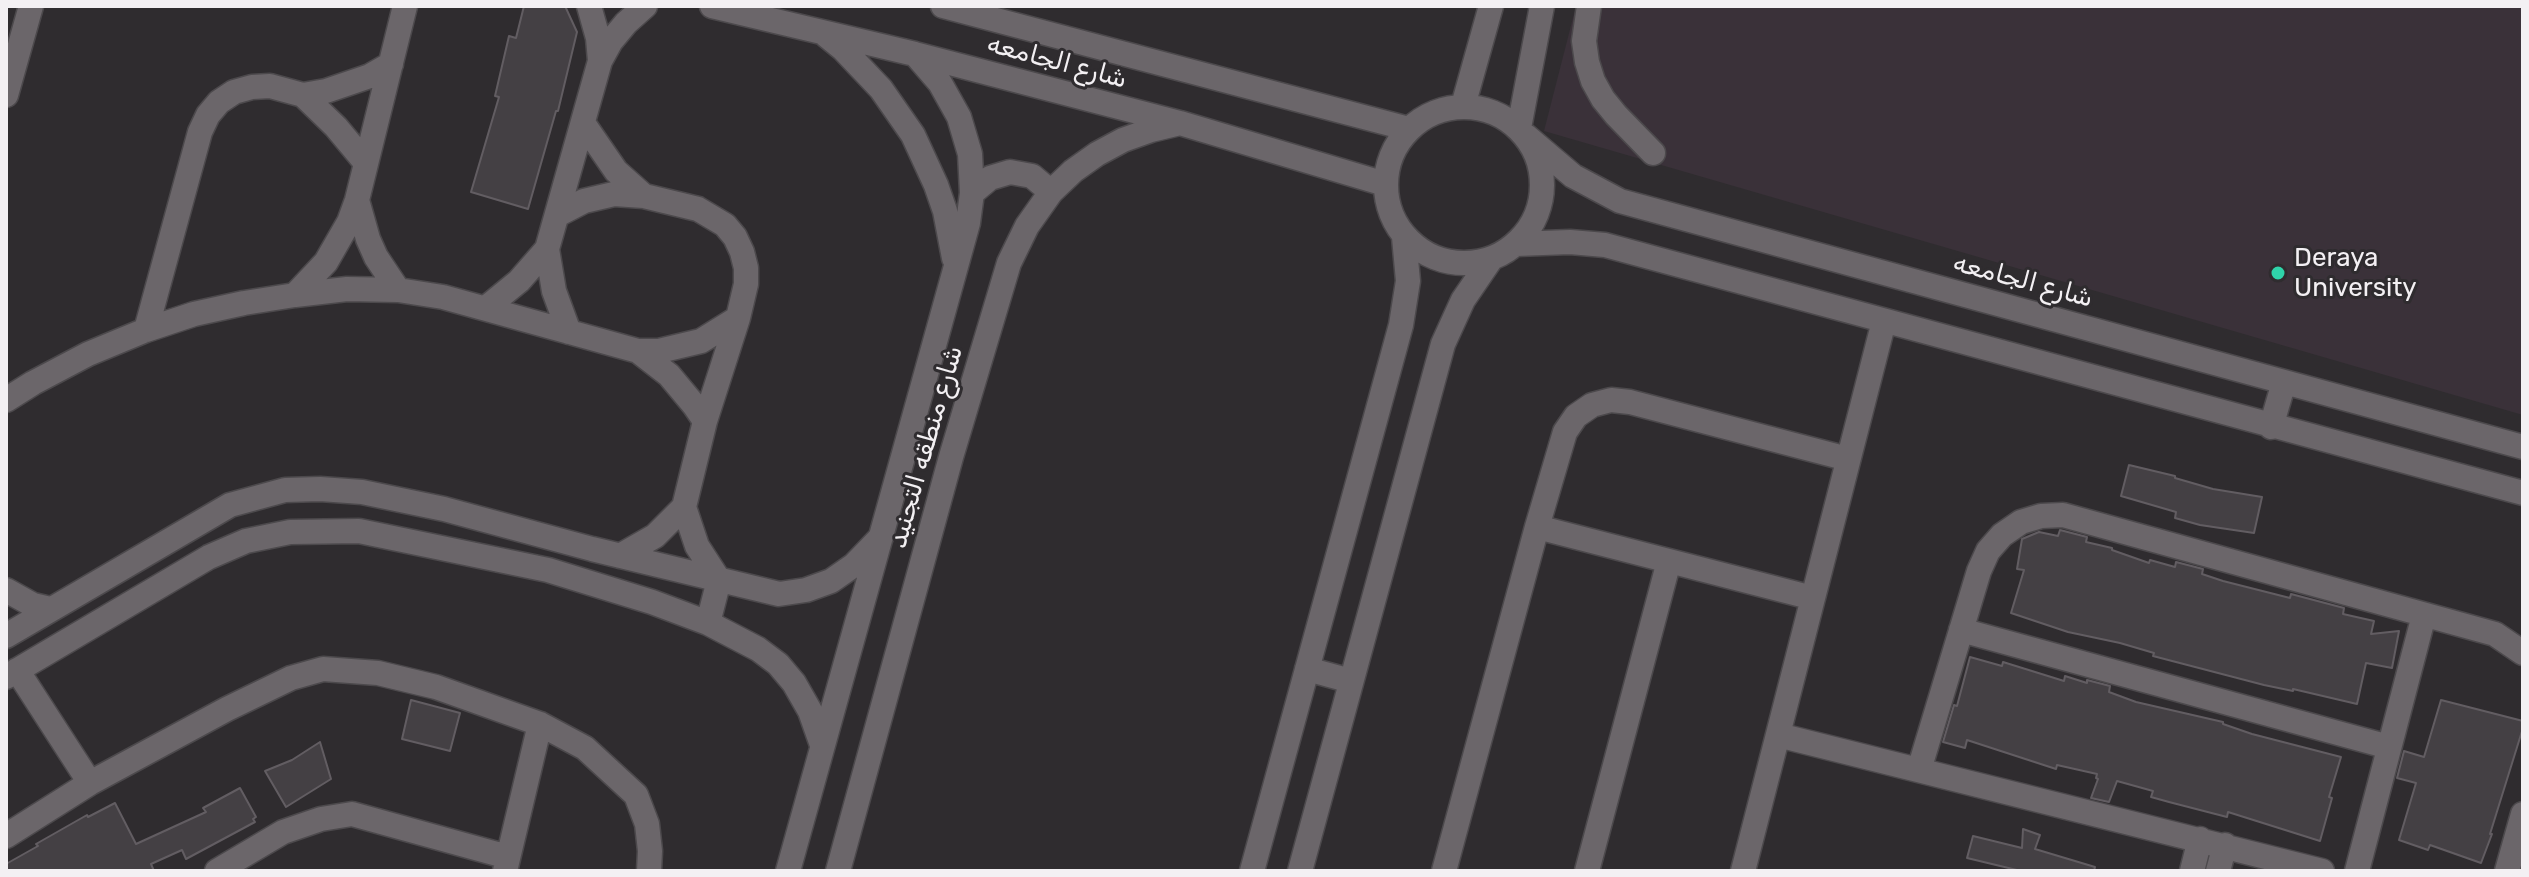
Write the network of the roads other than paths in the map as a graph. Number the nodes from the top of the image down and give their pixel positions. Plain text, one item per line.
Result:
1 (31, 6) edge
2 (405, 6) edge
3 (589, 6) edge
4 (645, 6) edge
5 (712, 6) edge
6 (943, 6) edge
7 (1491, 6) edge
8 (1542, 6) edge
9 (1589, 6) edge
10 (822, 32) junction
11 (915, 54) junction
12 (600, 61) junction
13 (391, 64) junction
14 (6, 95) edge
15 (303, 95) junction
16 (1463, 106) junction
17 (583, 123) junction
18 (1180, 123) junction
19 (1409, 129) junction
20 (1522, 132) junction
21 (1653, 153) dead end
22 (366, 163) junction
23 (1385, 184) junction
24 (1051, 192) junction
25 (972, 193) junction
26 (644, 196) junction
27 (357, 200) junction
28 (557, 215) junction
29 (1404, 237) junction
30 (1516, 244) junction
31 (547, 249) junction
32 (1491, 259) junction
33 (955, 266) junction
34 (398, 290) junction
35 (295, 295) junction
36 (486, 308) junction
37 (738, 318) junction
38 (1884, 321) junction
39 (146, 330) junction
40 (569, 332) junction
41 (638, 351) junction
42 (2284, 382) junction
43 (6, 400) edge
44 (705, 421) junction
45 (2271, 427) junction
46 (2523, 447) edge
47 (1848, 459) junction
48 (2523, 493) edge
49 (684, 507) junction
50 (1537, 527) junction
51 (523, 531) junction
52 (881, 537) junction
53 (620, 556) junction
54 (1669, 561) junction
55 (513, 563) junction
56 (105, 578) junction
57 (719, 580) junction
58 (6, 590) edge
59 (1813, 598) junction
60 (122, 607) junction
61 (50, 609) junction
62 (2424, 615) junction
63 (708, 623) junction
64 (1961, 630) junction
65 (6, 636) edge
66 (2523, 653) edge
67 (1307, 669) junction
68 (12, 673) edge
69 (1351, 681) junction
70 (540, 724) junction
71 (1778, 735) junction
72 (822, 745) junction
73 (2389, 747) junction
74 (1919, 770) junction
75 (90, 783) junction
76 (2523, 814) edge
77 (6, 836) edge
78 (2200, 839) junction
79 (2225, 845) junction
80 (507, 864) edge
81 (217, 871) edge
82 (649, 871) edge
83 (788, 871) edge
84 (838, 871) edge
85 (1252, 871) edge
86 (1300, 871) edge
87 (1444, 871) edge
88 (1587, 871) edge
89 (1743, 871) edge
90 (2192, 871) edge
91 (2218, 871) edge
92 (2322, 871) edge
93 (2357, 871) edge
94 (2507, 871) edge

1 - 14 street
2 - 13 street
3 - 12 street
4 - 12 street
5 - 10 street, شارع الجامعه
6 - 19 street, شارع الجامعه
7 - 16 street
8 - 20 street
9 - 21 street
10 - 11 street, شارع الجامعه
10 - 33 street
11 - 18 street, شارع الجامعه
11 - 25 street, شارع منطقه التجنيد
12 - 17 street
13 - 15 street
13 - 22 street
15 - 22 street
15 - 39 street
16 - 19 street
16 - 20 street
17 - 26 street
17 - 28 street
18 - 23 street, شارع الجامعه
18 - 24 street, شارع منطقه التجنيد
19 - 23 street
20 - 30 street
20 - 42 street, شارع الجامعه
22 - 27 street
23 - 29 street
24 - 25 street
24 - 84 street, شارع منطقه التجنيد
25 - 33 street, شارع منطقه التجنيد
26 - 28 street
26 - 37 street
27 - 34 street
27 - 35 street
28 - 31 street
29 - 32 street
29 - 67 street
30 - 32 street
30 - 38 street
31 - 36 street
31 - 40 street
32 - 69 street
33 - 52 street, شارع منطقه التجنيد
34 - 35 street
34 - 36 street
35 - 39 street
36 - 40 street
37 - 41 street
37 - 44 street
38 - 45 street
38 - 47 street
39 - 43 street
40 - 41 street
41 - 44 street
42 - 45 street
42 - 46 street, شارع الجامعه
44 - 49 street
45 - 48 street
47 - 50 street
47 - 59 street
49 - 53 street
49 - 57 street
50 - 54 street
50 - 87 street
51 - 53 street
51 - 55 street
51 - 56 street
52 - 57 street
52 - 72 street, شارع منطقه التجنيد
53 - 57 street
54 - 59 street
54 - 88 street
55 - 60 street
55 - 63 street
56 - 60 street
56 - 61 street
57 - 63 street
58 - 61 street
59 - 71 street
60 - 68 street
61 - 65 street
62 - 64 street
62 - 66 street
62 - 73 street
63 - 72 street
64 - 73 street
64 - 74 street
67 - 69 street
67 - 85 street
68 - 75 street
69 - 86 street
70 - 75 street
70 - 80 street
70 - 82 street
71 - 74 street
71 - 89 street
72 - 83 street, شارع منطقه التجنيد
73 - 93 street
74 - 78 street
75 - 77 street
76 - 94 street
78 - 79 street
78 - 90 street
79 - 91 street
79 - 92 street
80 - 81 street

